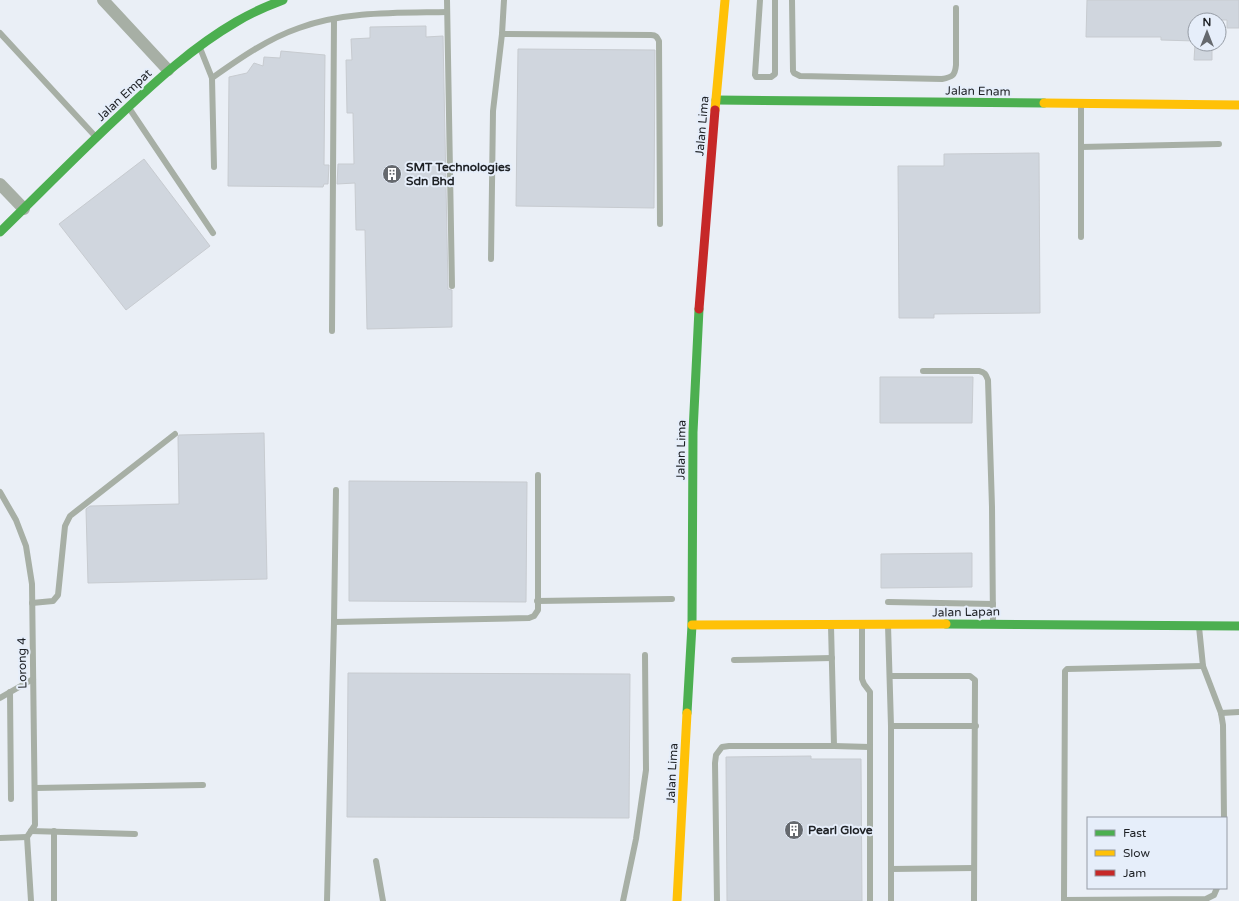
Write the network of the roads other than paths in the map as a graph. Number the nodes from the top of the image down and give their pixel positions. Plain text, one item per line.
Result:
1 (103, 0) edge
2 (283, 0) edge
3 (447, 0) edge
4 (504, 0) edge
5 (725, 0) edge
6 (760, 0) edge
7 (775, 0) edge
8 (792, 0) edge
9 (956, 8) dead end
10 (447, 12) junction
11 (334, 19) junction
12 (0, 33) edge
13 (502, 34) junction
14 (199, 46) junction
15 (168, 70) junction
16 (212, 78) junction
17 (716, 100) junction
18 (1081, 104) junction
19 (1239, 105) edge
20 (128, 107) junction
21 (96, 137) junction
22 (1219, 144) dead end
23 (1081, 147) junction
24 (214, 166) dead end
25 (0, 184) edge
26 (24, 209) junction
27 (660, 224) dead end
28 (0, 232) edge
29 (213, 233) dead end
30 (1081, 237) dead end
31 (491, 259) dead end
32 (452, 286) dead end
33 (332, 331) dead end
34 (923, 371) dead end
35 (175, 434) dead end
36 (538, 474) dead end
37 (336, 490) dead end
38 (0, 492) edge
39 (672, 599) dead end
40 (537, 601) junction
41 (888, 602) dead end
42 (32, 603) junction
43 (993, 604) junction
44 (334, 622) junction
45 (993, 624) junction
46 (692, 625) junction
47 (831, 625) junction
48 (862, 625) junction
49 (888, 625) junction
50 (1198, 626) junction
51 (1239, 626) edge
52 (645, 655) dead end
53 (832, 658) junction
54 (734, 660) dead end
55 (1203, 666) junction
56 (890, 676) junction
57 (33, 679) junction
58 (10, 692) junction
59 (0, 698) edge
60 (1239, 712) edge
61 (1221, 713) junction
62 (891, 726) junction
63 (976, 726) junction
64 (834, 746) junction
65 (870, 747) junction
66 (203, 785) dead end
67 (35, 788) junction
68 (11, 799) dead end
69 (1224, 817) edge
70 (31, 831) junction
71 (54, 831) junction
72 (135, 834) dead end
73 (27, 837) junction
74 (0, 838) edge
75 (376, 861) dead end
76 (974, 868) junction
77 (891, 869) junction
78 (1217, 889) edge
79 (1064, 900) edge
80 (31, 901) edge
81 (54, 901) edge
82 (327, 901) edge
83 (383, 901) edge
84 (623, 901) edge
85 (677, 901) edge
86 (718, 901) edge
87 (870, 901) edge
88 (891, 901) edge
89 (974, 901) edge

1 - 15 street
2 - 14 street, Jalan Empat
3 - 10 lane
4 - 13 lane
5 - 17 street, Jalan Lima
6 - 7 lane
8 - 9 lane
10 - 11 lane
10 - 32 lane
11 - 16 lane
11 - 33 lane
12 - 21 lane
13 - 27 lane
13 - 31 lane
14 - 15 street, Jalan Empat
14 - 16 lane
15 - 20 street, Jalan Empat
16 - 24 lane
17 - 18 street, Jalan Enam
17 - 46 street, Jalan Lima
18 - 19 street, Jalan Enam
18 - 23 lane
20 - 21 street, Jalan Empat
20 - 29 lane
21 - 26 street, Jalan Empat
22 - 23 lane
23 - 30 lane
25 - 26 street
26 - 28 street, Jalan Empat
34 - 43 lane
35 - 42 lane
36 - 40 lane
37 - 44 lane
38 - 42 lane, Lorong 4
39 - 40 lane
40 - 44 lane
41 - 43 lane
42 - 57 lane, Lorong 4
43 - 45 lane
44 - 82 lane
45 - 49 street, Jalan Lapan
45 - 50 street, Jalan Lapan
46 - 47 street, Jalan Lapan
46 - 85 street, Jalan Lima
47 - 48 street, Jalan Lapan
47 - 53 lane
48 - 49 street, Jalan Lapan
48 - 65 lane
49 - 56 lane
50 - 51 street, Jalan Lapan
50 - 55 lane
52 - 84 lane
53 - 54 lane
53 - 64 lane
55 - 61 lane
55 - 79 lane
56 - 62 lane
56 - 63 lane
57 - 58 lane
57 - 67 lane, Lorong 4
58 - 59 lane
58 - 68 lane
60 - 61 lane
61 - 69 lane
62 - 63 lane
62 - 77 lane
63 - 76 lane
64 - 65 lane
64 - 86 lane
65 - 87 lane
66 - 67 lane
67 - 70 lane, Lorong 4
70 - 71 lane
70 - 73 lane, Lorong 4
71 - 72 lane
71 - 81 lane
73 - 74 lane
73 - 80 lane
75 - 83 lane
76 - 77 lane
76 - 89 lane
77 - 88 lane
78 - 79 lane

